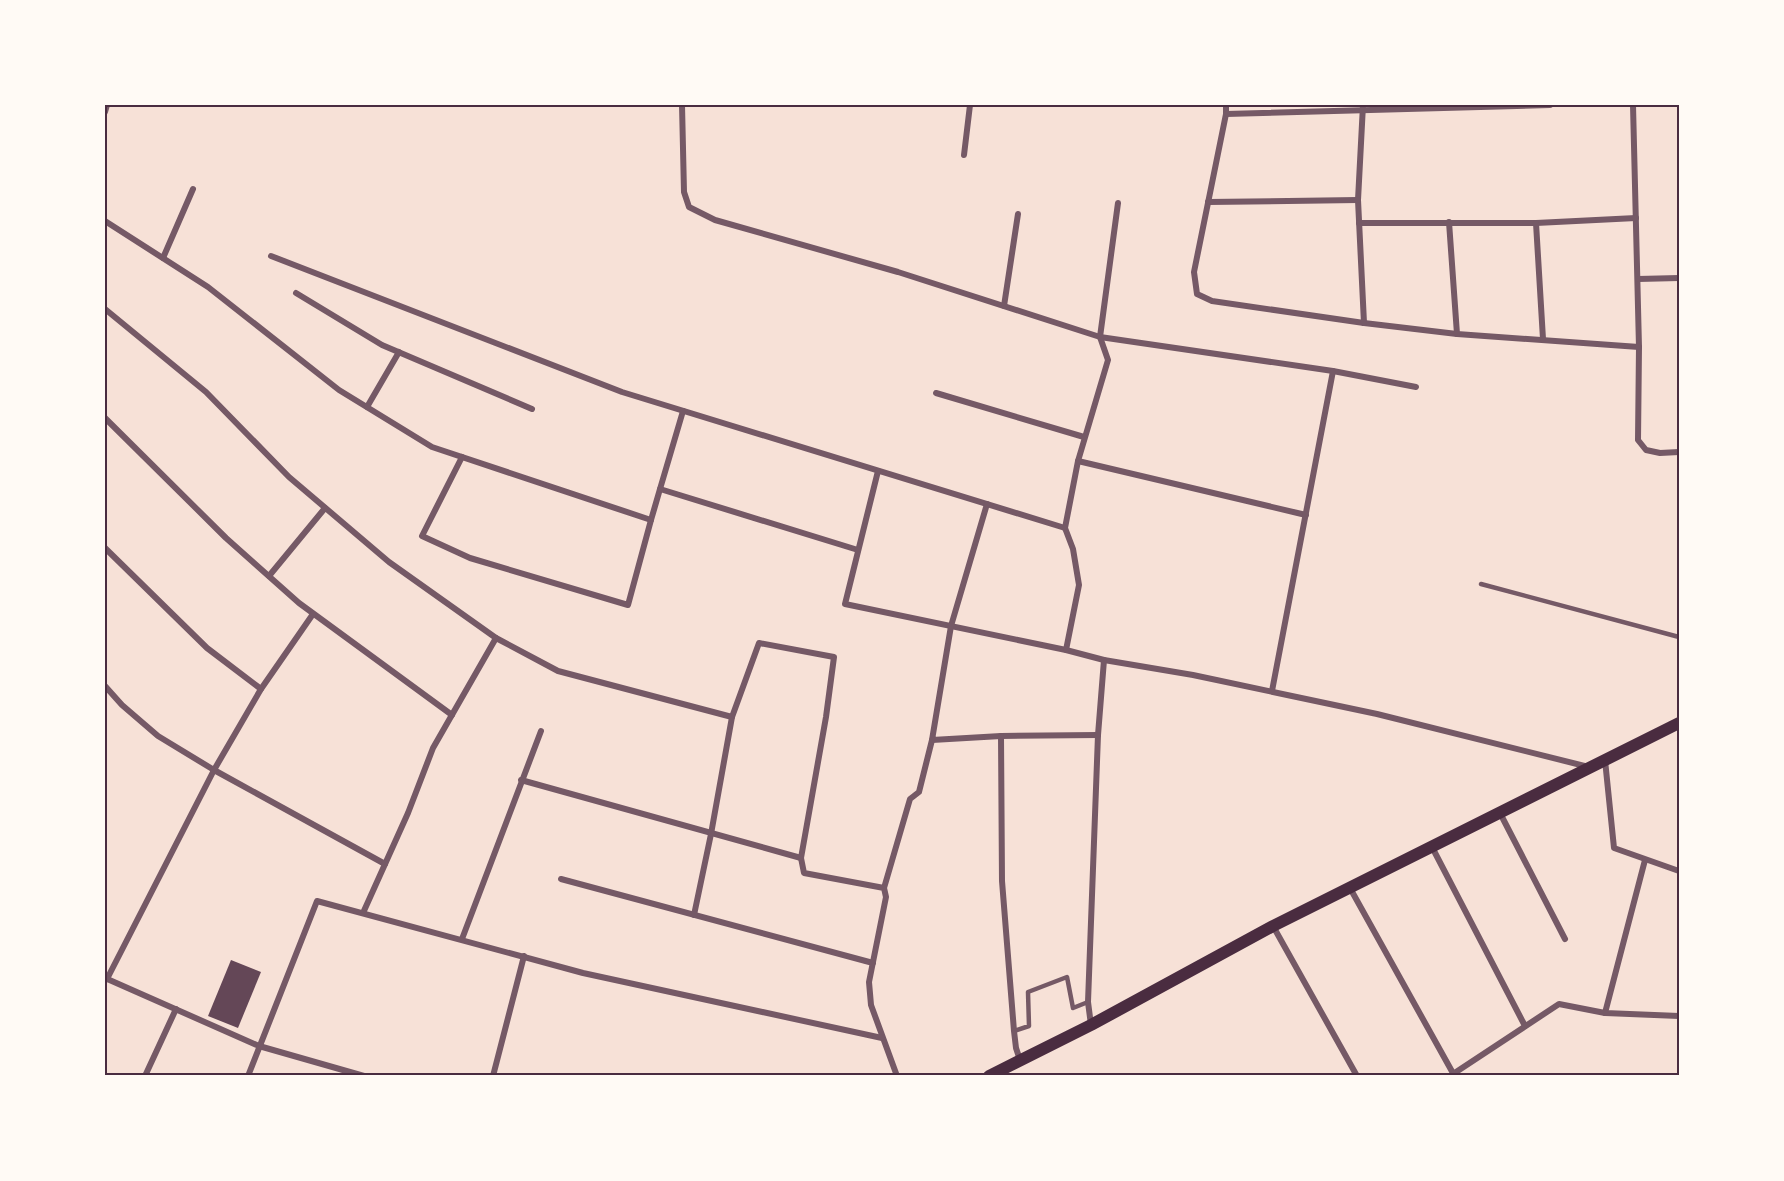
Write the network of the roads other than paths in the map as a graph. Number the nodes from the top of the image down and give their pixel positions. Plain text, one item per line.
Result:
1 (107, 105) edge
2 (682, 105) edge
3 (970, 105) edge
4 (1226, 105) edge
5 (1550, 105) edge
6 (1633, 105) edge
7 (1363, 107) edge
8 (105, 112) edge
9 (1227, 114) junction
10 (964, 155) dead end
11 (193, 189) dead end
12 (1358, 200) junction
13 (1208, 202) junction
14 (1118, 203) dead end
15 (1018, 214) dead end
16 (1636, 218) junction
17 (105, 221) edge
18 (1449, 222) junction
19 (1359, 223) junction
20 (1536, 223) junction
21 (271, 256) dead end
22 (163, 258) junction
23 (1679, 278) edge
24 (1638, 279) junction
25 (296, 293) dead end
26 (1004, 306) junction
27 (105, 309) edge
28 (1364, 323) junction
29 (1457, 334) junction
30 (1100, 337) junction
31 (1543, 339) junction
32 (1639, 347) junction
33 (399, 352) junction
34 (1333, 371) junction
35 (1416, 387) dead end
36 (936, 393) dead end
37 (367, 407) junction
38 (532, 409) dead end
39 (683, 411) junction
40 (105, 418) edge
41 (1084, 437) junction
42 (1679, 452) edge
43 (462, 457) junction
44 (1078, 461) junction
45 (878, 471) junction
46 (660, 489) junction
47 (987, 504) junction
48 (326, 508) junction
49 (1306, 514) junction
50 (651, 520) junction
51 (1065, 528) junction
52 (105, 548) edge
53 (858, 550) junction
54 (268, 576) junction
55 (1481, 584) dead end
56 (313, 614) junction
57 (951, 626) junction
58 (1679, 637) edge
59 (496, 638) junction
60 (1066, 650) junction
61 (1104, 660) junction
62 (105, 686) edge
63 (261, 689) junction
64 (1272, 692) junction
65 (452, 714) junction
66 (732, 717) junction
67 (1679, 723) edge
68 (541, 731) dead end
69 (1098, 735) junction
70 (1001, 736) junction
71 (932, 740) junction
72 (1605, 760) junction
73 (1589, 768) junction
74 (214, 770) junction
75 (521, 780) junction
76 (1500, 812) junction
77 (711, 834) junction
78 (1432, 847) junction
79 (801, 858) junction
80 (1645, 860) junction
81 (386, 864) junction
82 (1679, 871) edge
83 (561, 879) dead end
84 (884, 888) junction
85 (1350, 888) junction
86 (363, 913) junction
87 (694, 915) junction
88 (1273, 926) junction
89 (462, 939) junction
90 (1565, 939) dead end
91 (524, 956) junction
92 (873, 963) junction
93 (106, 979) edge
94 (1088, 1002) junction
95 (176, 1010) junction
96 (1605, 1013) junction
97 (1679, 1016) edge
98 (1091, 1025) junction
99 (1526, 1026) junction
100 (1014, 1031) junction
101 (882, 1038) junction
102 (259, 1046) junction
103 (1020, 1060) junction
104 (1454, 1075) edge
105 (145, 1076) edge
106 (248, 1076) edge
107 (364, 1076) edge
108 (493, 1076) edge
109 (897, 1076) edge
110 (989, 1076) edge
111 (1358, 1076) edge

1 - 8 street
2 - 26 street
3 - 10 street
4 - 9 street
5 - 7 street
6 - 16 street
7 - 9 street
7 - 12 street
9 - 13 street
11 - 22 street
12 - 13 street
12 - 19 street
13 - 28 street
14 - 30 street
15 - 26 street
16 - 20 street
16 - 24 street
17 - 22 street
18 - 19 street
18 - 20 street
18 - 29 street
19 - 28 street
20 - 31 street
21 - 39 street
22 - 37 street
23 - 24 street
24 - 32 street
25 - 33 street
26 - 30 street
27 - 48 street
28 - 29 street
29 - 31 street
30 - 34 street
30 - 41 street
31 - 32 street
32 - 42 street
33 - 37 street
33 - 38 street
34 - 35 street
34 - 49 street
36 - 41 street
37 - 43 street
39 - 45 street
39 - 46 street
40 - 54 street
41 - 44 street
43 - 50 street
43 - 50 street
44 - 49 street
44 - 51 street
45 - 47 street
45 - 53 street
46 - 50 street
46 - 53 street
47 - 51 street
47 - 57 street
48 - 54 street
48 - 59 street
49 - 64 street
51 - 60 street
52 - 63 street
53 - 57 street
54 - 56 street
55 - 58 lane
56 - 63 street
56 - 65 street
57 - 60 street
57 - 71 street
59 - 65 street
59 - 66 street
60 - 61 street
61 - 64 street
61 - 69 street
62 - 74 street
63 - 74 street
64 - 73 street
65 - 81 street
66 - 77 street
66 - 79 street
67 - 72 main road
68 - 75 street
69 - 70 street
69 - 94 street
70 - 71 street
70 - 100 street
71 - 84 street
72 - 73 main road
72 - 80 street
73 - 76 main road
74 - 81 street
74 - 93 street
75 - 77 street
75 - 89 street
76 - 78 main road
76 - 90 street
77 - 79 street
77 - 87 street
78 - 85 main road
78 - 99 street
79 - 84 street
80 - 82 street
80 - 96 street
81 - 86 street
83 - 87 street
84 - 92 street
85 - 88 main road
85 - 104 street
86 - 89 street
86 - 102 street
87 - 92 street
88 - 98 main road
88 - 111 street
89 - 91 street
91 - 101 street
91 - 108 street
92 - 101 street
93 - 95 street
94 - 98 street
94 - 100 lane
95 - 102 street
95 - 105 street
96 - 97 street
96 - 99 street
98 - 103 main road
99 - 104 street
100 - 103 street
101 - 109 street
102 - 106 street
102 - 107 street
103 - 110 main road

